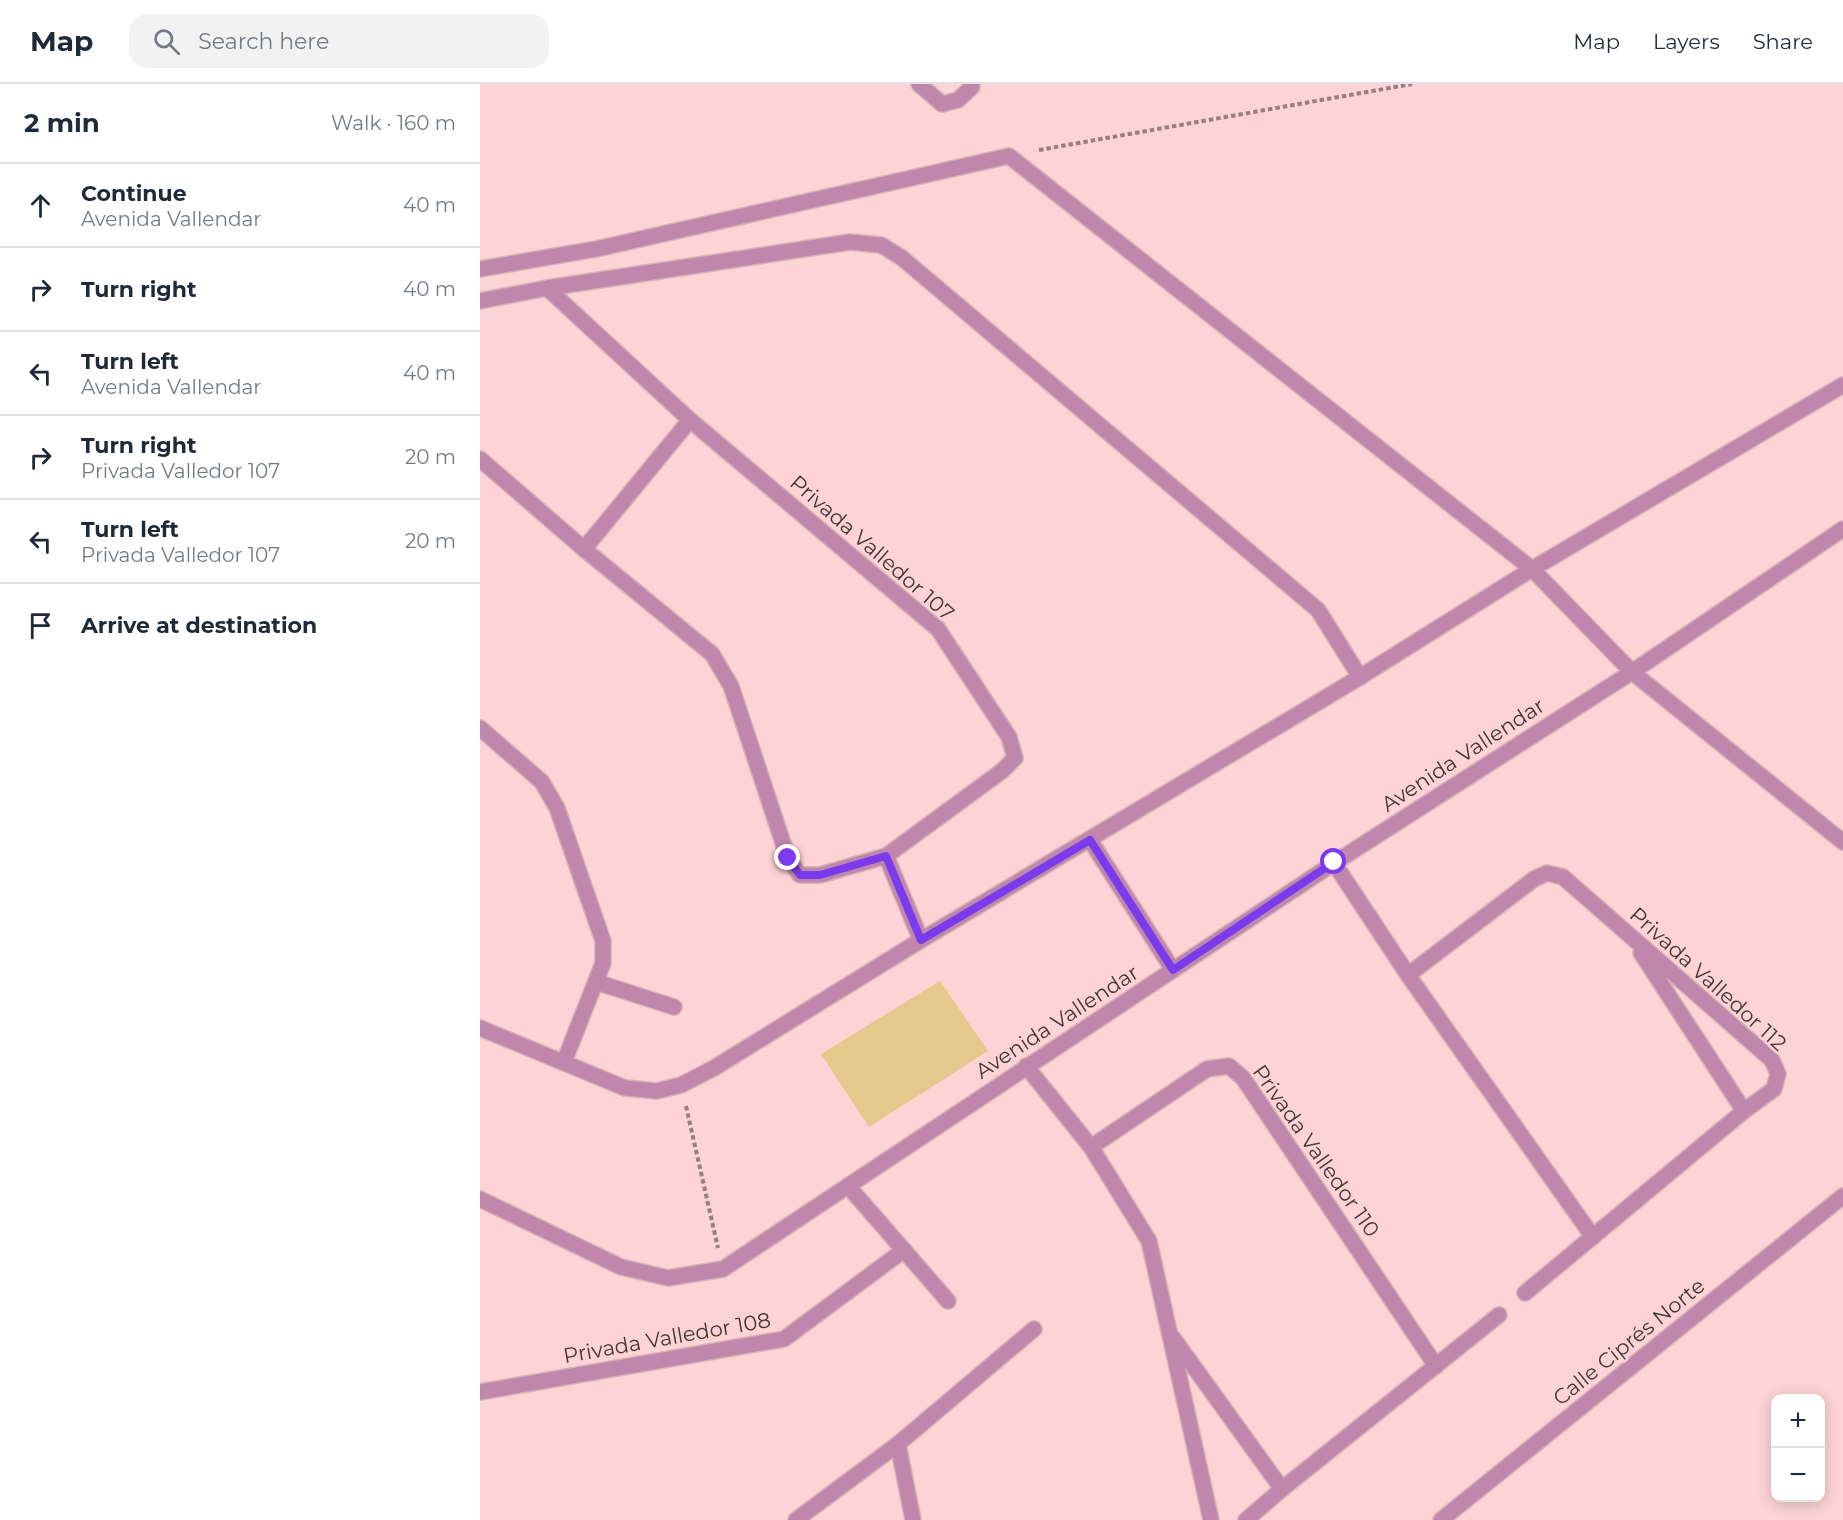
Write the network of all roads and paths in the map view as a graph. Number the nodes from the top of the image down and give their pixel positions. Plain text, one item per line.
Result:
1 (919, 84) edge
2 (972, 84) edge
3 (1412, 84) edge
4 (1009, 156) junction
5 (480, 268) edge
6 (547, 288) junction
7 (480, 301) edge
8 (1843, 385) edge
9 (690, 420) junction
10 (480, 459) edge
11 (1843, 529) edge
12 (584, 549) junction
13 (1532, 569) junction
14 (1632, 672) junction
15 (1360, 677) junction
16 (480, 728) edge
17 (1090, 840) junction
18 (1843, 842) edge
19 (886, 856) junction
20 (1334, 862) junction
21 (1631, 937) junction
22 (921, 940) junction
23 (1173, 970) junction
24 (1408, 975) junction
25 (596, 982) junction
26 (674, 1007) dead end
27 (480, 1028) edge
28 (564, 1062) junction
29 (1026, 1066) junction
30 (681, 1085) junction
31 (1744, 1111) junction
32 (1091, 1148) junction
33 (848, 1186) junction
34 (1843, 1196) edge
35 (480, 1199) edge
36 (1593, 1237) junction
37 (904, 1250) junction
38 (723, 1269) junction
39 (1525, 1293) dead end
40 (948, 1300) dead end
41 (1499, 1315) dead end
42 (1034, 1329) dead end
43 (1169, 1333) junction
44 (1436, 1366) junction
45 (480, 1392) edge
46 (898, 1444) junction
47 (1282, 1489) junction
48 (796, 1520) edge
49 (914, 1520) edge
50 (1211, 1520) edge
51 (1246, 1520) edge
52 (1442, 1520) edge

1 - 2 street
3 - 4 path
4 - 5 street
4 - 13 street
6 - 7 street
6 - 9 street, Privada Valledor 107
6 - 15 street
8 - 13 street
9 - 12 street
9 - 19 street, Privada Valledor 107
10 - 12 street, Privada Valledor 107
11 - 14 street, Avenida Vallendar
12 - 19 street, Privada Valledor 107
13 - 14 street
13 - 15 street
14 - 18 street
14 - 20 street, Avenida Vallendar
15 - 17 street
16 - 25 street
17 - 22 street
17 - 23 street
19 - 22 street
20 - 23 street, Avenida Vallendar
20 - 24 street
21 - 24 street, Privada Valledor 112
21 - 31 street
21 - 31 street, Privada Valledor 112
22 - 30 street
23 - 29 street, Avenida Vallendar
24 - 36 street
25 - 26 street
25 - 28 street
27 - 28 street
28 - 30 street
29 - 32 street
29 - 33 street, Avenida Vallendar
30 - 38 path
31 - 36 street, Privada Valledor 112
32 - 43 street
32 - 44 street, Privada Valledor 110
33 - 37 street
33 - 38 street, Avenida Vallendar
34 - 52 street, Calle Ciprés Norte
35 - 38 street, Avenida Vallendar
36 - 39 street, Privada Valledor 112
37 - 40 street
37 - 45 street, Privada Valledor 108
41 - 44 street
42 - 46 street
43 - 47 street
43 - 50 street
44 - 47 street
46 - 48 street
46 - 49 street
47 - 51 street

